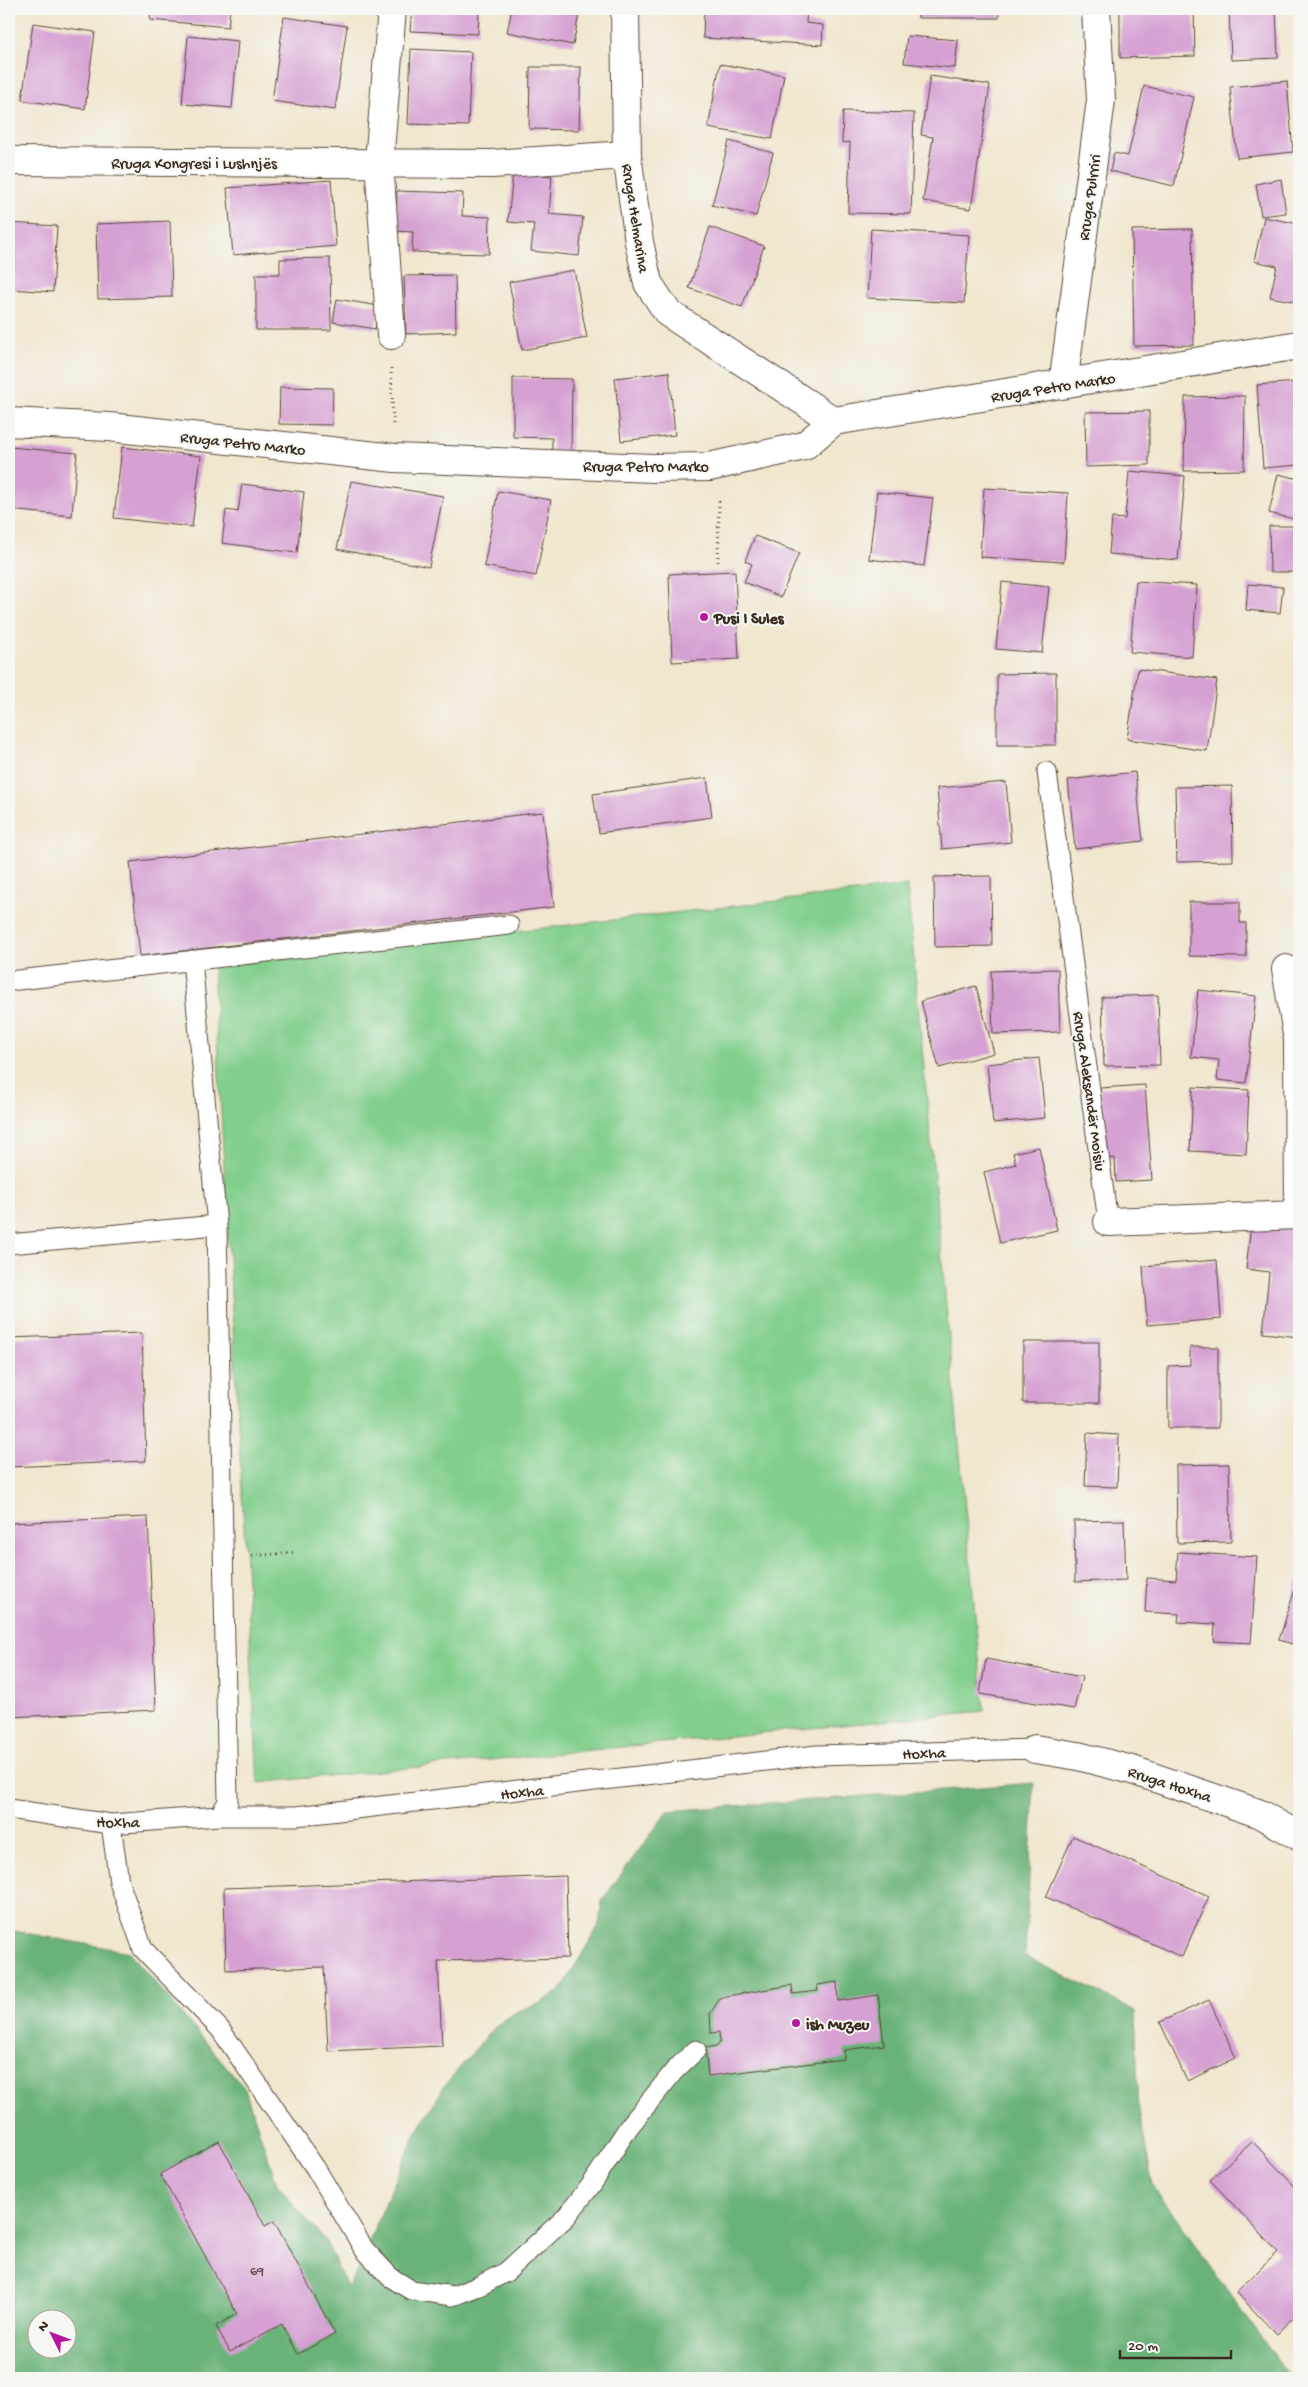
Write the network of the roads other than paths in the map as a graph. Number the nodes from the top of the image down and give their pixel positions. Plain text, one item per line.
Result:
1 (392, 9) edge
2 (625, 9) edge
3 (1096, 9) edge
4 (627, 155) junction
5 (9, 161) edge
6 (379, 162) junction
7 (391, 335) road end
8 (1299, 345) edge
9 (1063, 385) junction
10 (9, 422) edge
11 (834, 422) junction
12 (1046, 772) dead end
13 (509, 925) dead end
14 (192, 960) junction
15 (1286, 969) dead end
16 (9, 981) edge
17 (1299, 1215) edge
18 (1108, 1222) joint
19 (217, 1225) junction
20 (9, 1244) edge
21 (1035, 1748) joint
22 (9, 1809) edge
23 (228, 1811) junction
24 (111, 1824) junction
25 (1299, 1836) edge
26 (696, 2050) dead end

1 - 6 street
2 - 4 street, Rruga Helmarina
3 - 9 street, Rruga Pulrriri
4 - 6 street, Rruga Kongresi i Lushnjës
4 - 11 street, Rruga Helmarina
5 - 6 street, Rruga Kongresi i Lushnjës
6 - 7 street
8 - 9 street, Rruga Petro Marko
9 - 11 street, Rruga Petro Marko
10 - 11 street, Rruga Petro Marko
12 - 18 lane, Rruga Aleksandër Moisiu
13 - 14 lane
14 - 16 lane
14 - 19 lane
15 - 17 street
17 - 18 street, Rruga Aleksandër Moisiu
19 - 20 lane
19 - 23 lane
21 - 23 lane, Hoxha
21 - 25 street, Rruga Hoxha
22 - 24 lane, Hoxha
23 - 24 lane, Hoxha
24 - 26 lane

